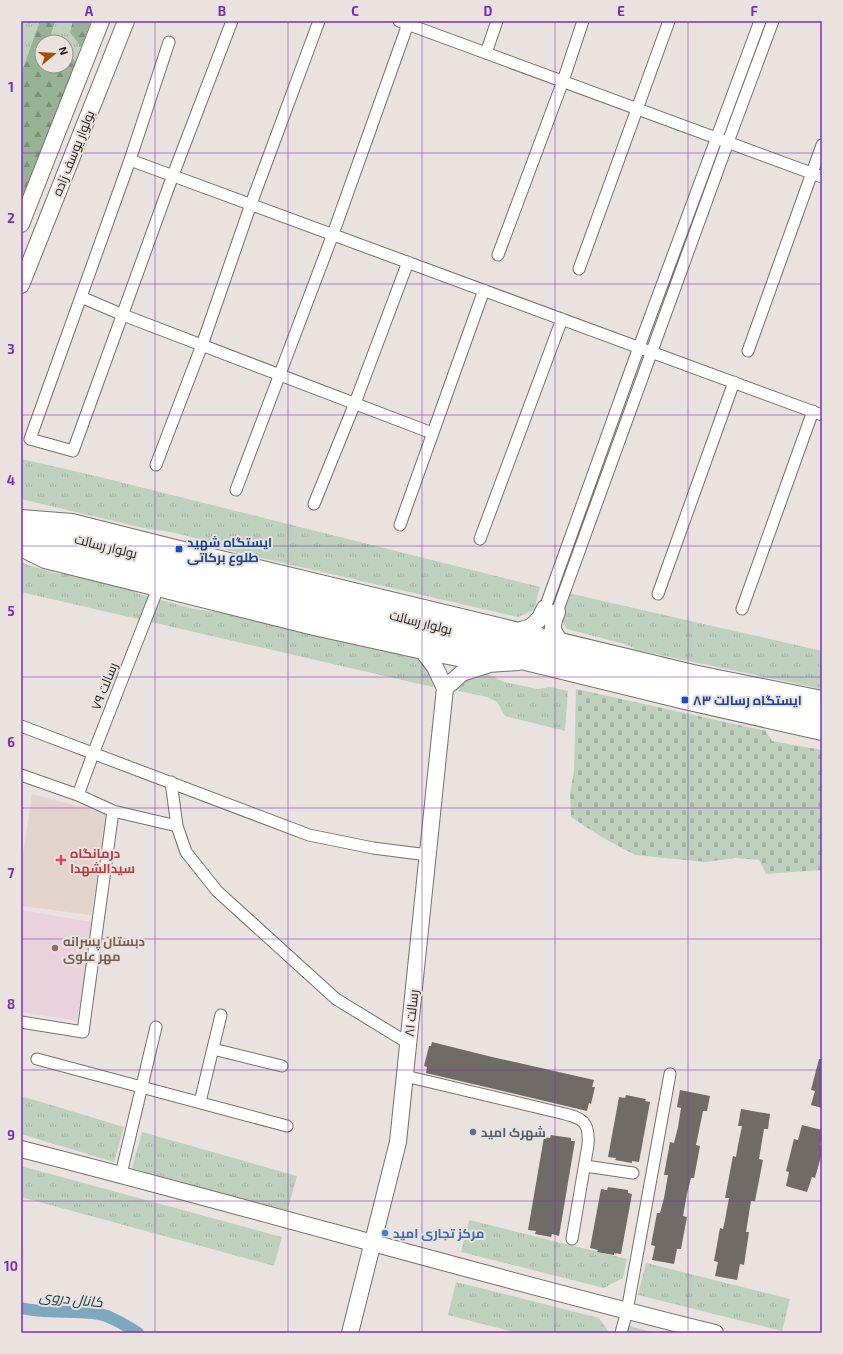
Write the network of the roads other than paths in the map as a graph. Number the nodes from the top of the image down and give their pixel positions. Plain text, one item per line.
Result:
1 (101, 21) edge
2 (126, 21) edge
3 (232, 21) edge
4 (319, 21) edge
5 (497, 21) edge
6 (584, 21) edge
7 (669, 21) edge
8 (760, 21) edge
9 (773, 21) edge
10 (405, 22) edge
11 (169, 42) dead end
12 (486, 53) junction
13 (563, 81) junction
14 (637, 108) junction
15 (716, 138) junction
16 (728, 142) junction
17 (822, 145) edge
18 (130, 160) junction
19 (173, 175) junction
20 (817, 175) edge
21 (251, 204) junction
22 (21, 224) edge
23 (333, 234) junction
24 (498, 255) dead end
25 (408, 262) junction
26 (579, 269) dead end
27 (21, 285) edge
28 (484, 290) junction
29 (81, 297) junction
30 (122, 315) junction
31 (562, 319) junction
32 (202, 345) junction
33 (638, 347) junction
34 (748, 351) dead end
35 (652, 352) junction
36 (279, 374) junction
37 (734, 382) junction
38 (355, 403) junction
39 (818, 413) edge
40 (432, 433) junction
41 (156, 465) dead end
42 (236, 490) dead end
43 (314, 504) dead end
44 (21, 518) edge
45 (21, 525) edge
46 (400, 525) dead end
47 (480, 539) dead end
48 (21, 543) edge
49 (21, 548) edge
50 (158, 588) junction
51 (658, 594) dead end
52 (742, 609) dead end
53 (551, 610) junction
54 (518, 631) junction
55 (560, 641) junction
56 (423, 651) junction
57 (524, 661) junction
58 (488, 664) junction
59 (445, 688) junction
60 (822, 699) edge
61 (822, 715) edge
62 (21, 726) edge
63 (822, 731) edge
64 (93, 754) junction
65 (21, 775) edge
66 (171, 782) junction
67 (78, 795) junction
68 (113, 810) junction
69 (177, 826) junction
70 (428, 855) junction
71 (221, 1015) dead end
72 (21, 1022) edge
73 (156, 1027) dead end
74 (408, 1043) junction
75 (213, 1049) junction
76 (37, 1059) dead end
77 (282, 1066) dead end
78 (670, 1074) dead end
79 (405, 1076) junction
80 (142, 1087) junction
81 (200, 1102) junction
82 (287, 1126) dead end
83 (21, 1149) edge
84 (585, 1166) junction
85 (633, 1173) dead end
86 (121, 1174) junction
87 (572, 1239) dead end
88 (373, 1243) junction
89 (627, 1311) junction
90 (350, 1333) edge
91 (621, 1333) edge
92 (715, 1333) edge

1 - 22 street, بولوار یوسف زاده
2 - 27 street, بولوار یوسف زاده
3 - 19 street
4 - 21 street
5 - 12 street
6 - 13 street
7 - 14 street
8 - 15 street
9 - 16 street
10 - 12 street
10 - 23 street
11 - 18 street
12 - 13 street
13 - 14 street
13 - 24 street
14 - 15 street
14 - 26 street
15 - 16 street
15 - 33 street
16 - 20 street
16 - 35 street
17 - 20 street
18 - 19 street
18 - 29 street
19 - 21 street
19 - 30 street
20 - 34 street
21 - 23 street
21 - 32 street
23 - 25 street
23 - 36 street
25 - 28 street
25 - 38 street
28 - 31 street
28 - 40 street
29 - 30 street
29 - 30 street
30 - 32 street
31 - 33 street
31 - 47 street
32 - 36 street
32 - 41 street
33 - 35 street
33 - 53 street
35 - 37 street
35 - 53 street
36 - 38 street
36 - 42 street
37 - 39 street
37 - 51 street
38 - 40 street
38 - 43 street
39 - 52 street
40 - 46 street
44 - 54 street
45 - 61 main road, بولوار رسالت
48 - 57 main road, بولوار رسالت
49 - 50 street
50 - 56 street
50 - 64 street, رسالت ۷۹
53 - 54 street
53 - 55 street
54 - 55 street
55 - 60 street
56 - 58 street
56 - 59 street
57 - 58 street
57 - 63 main road, بولوار رسالت
58 - 59 street
59 - 70 street, رسالت ۸۱
62 - 64 street
64 - 66 street
64 - 67 street, رسالت ۷۹
65 - 67 street
66 - 69 street
66 - 70 street
67 - 68 street
68 - 69 street
68 - 72 street
69 - 74 street
70 - 74 street, رسالت ۸۱
71 - 75 street
73 - 80 street
74 - 79 street, رسالت ۸۱
75 - 77 street
75 - 81 street
76 - 80 street
78 - 89 street
79 - 84 street
79 - 88 street, رسالت ۸۱
80 - 81 street
80 - 86 street
81 - 82 street
83 - 86 street
84 - 85 street
84 - 87 street
86 - 88 street
88 - 89 street
88 - 90 street, رسالت ۸۱
89 - 91 street
89 - 92 street

